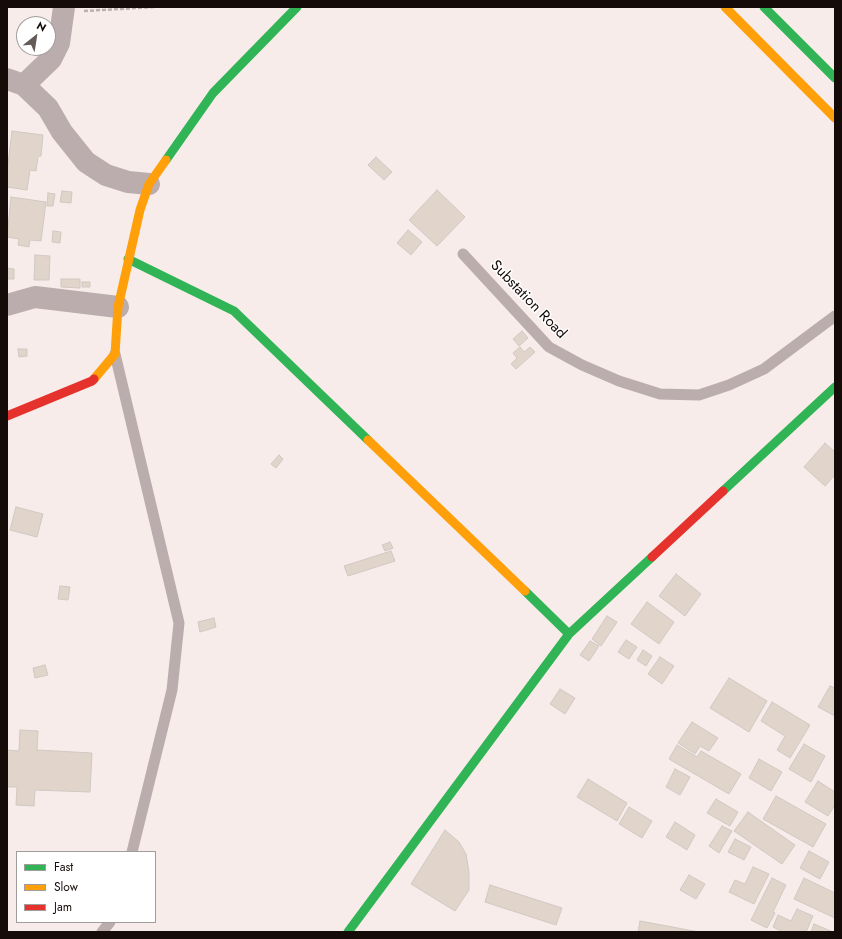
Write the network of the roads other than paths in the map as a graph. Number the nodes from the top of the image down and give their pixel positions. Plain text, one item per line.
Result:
1 (298, 7) edge
2 (725, 7) edge
3 (764, 7) edge
4 (64, 9) edge
5 (835, 78) edge
6 (15, 82) edge
7 (835, 118) edge
8 (149, 184) junction
9 (463, 254) dead end
10 (128, 259) junction
11 (7, 305) edge
12 (118, 306) junction
13 (835, 316) edge
14 (115, 354) junction
15 (835, 387) edge
16 (7, 416) edge
17 (569, 634) junction
18 (132, 851) edge
19 (109, 923) edge
20 (102, 932) edge
21 (348, 932) edge

1 - 8 street
2 - 7 street
3 - 5 street
4 - 6 street
6 - 8 street
8 - 10 street
9 - 13 lane, Substation Road
10 - 12 street
10 - 17 street
11 - 12 street
12 - 14 street
14 - 16 street
14 - 18 lane
15 - 17 street
17 - 21 street
19 - 20 lane

